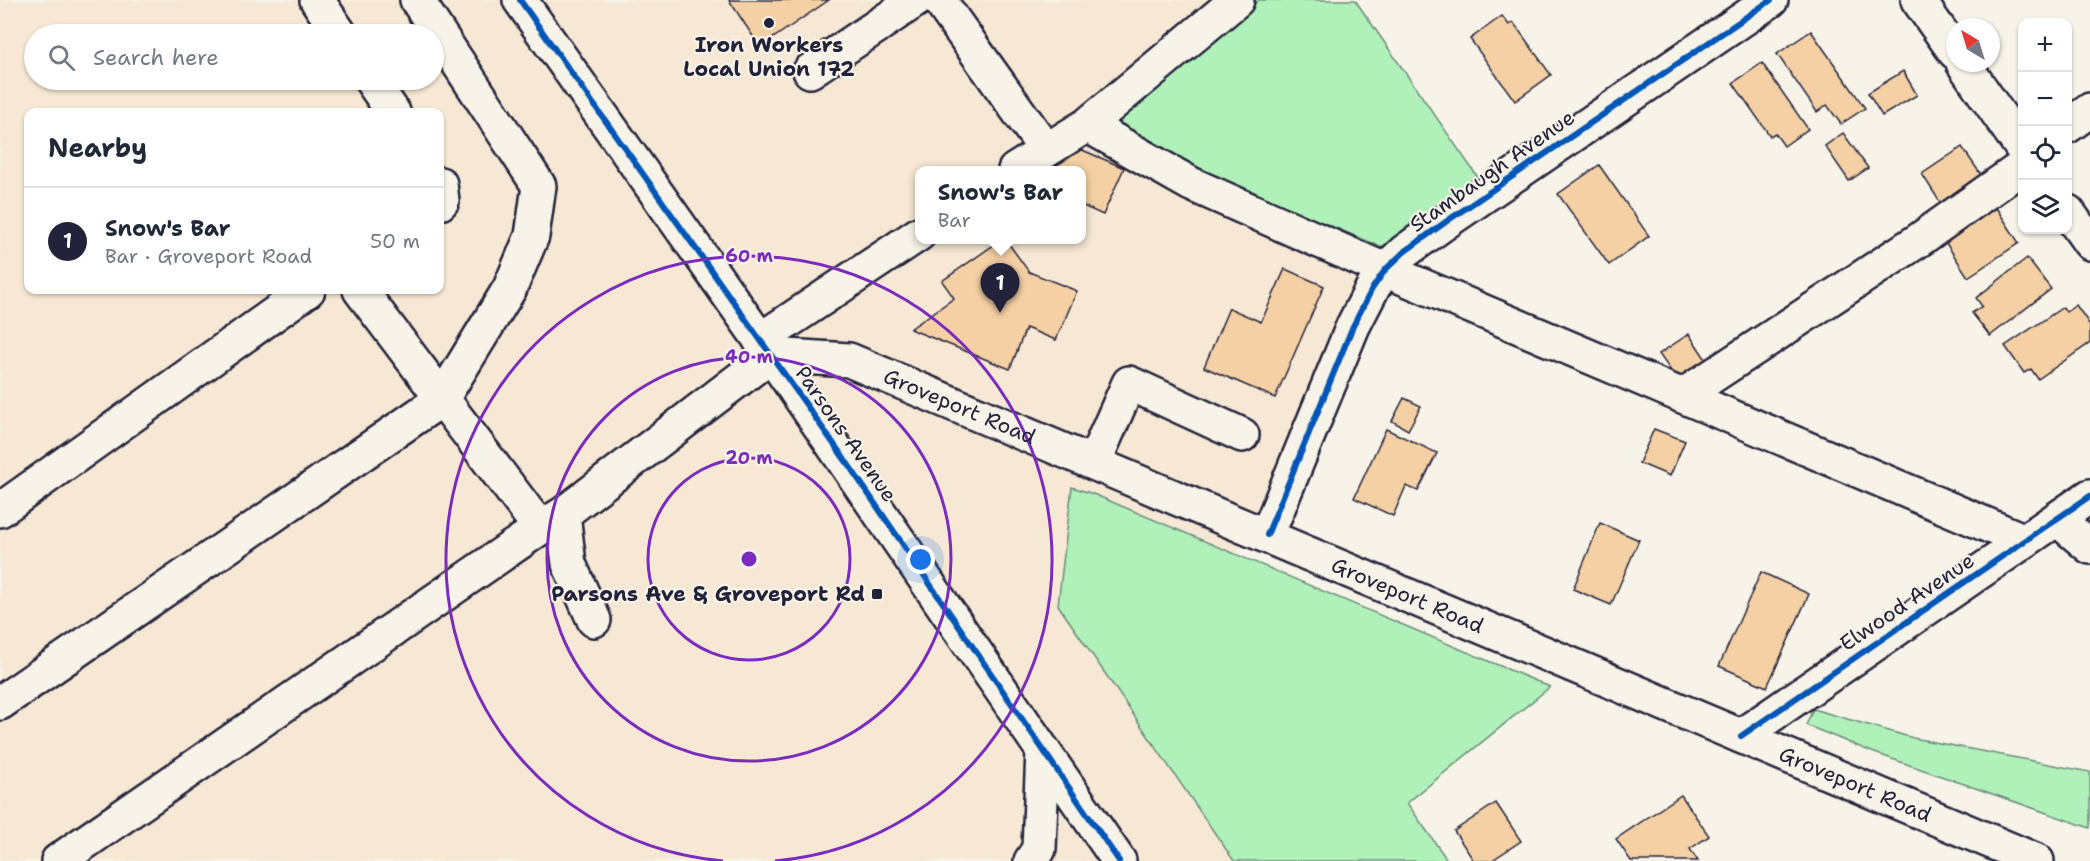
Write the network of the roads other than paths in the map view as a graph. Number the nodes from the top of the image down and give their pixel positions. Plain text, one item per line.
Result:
1 (317, 0) edge
2 (417, 0) edge
3 (520, 0) edge
4 (916, 0) edge
5 (939, 0) edge
6 (1237, 0) edge
7 (1771, 0) edge
8 (1918, 0) edge
9 (333, 24) edge
10 (433, 24) edge
11 (1946, 39) edge
12 (444, 42) edge
13 (810, 71) dead end
14 (1969, 72) edge
15 (378, 90) edge
16 (390, 108) edge
17 (2090, 110) edge
18 (2072, 123) edge
19 (1087, 125) junction
20 (2018, 142) edge
21 (1046, 150) junction
22 (1022, 166) edge
23 (2018, 170) edge
24 (2072, 219) edge
25 (915, 237) edge
26 (2090, 243) edge
27 (1385, 270) junction
28 (302, 294) edge
29 (363, 294) edge
30 (765, 347) junction
31 (1682, 396) junction
32 (442, 399) junction
33 (1242, 435) dead end
34 (1094, 462) junction
35 (2090, 496) edge
36 (0, 510) edge
37 (2057, 519) junction
38 (551, 521) junction
39 (1267, 535) junction
40 (2025, 541) junction
41 (2090, 547) edge
42 (594, 620) dead end
43 (0, 703) edge
44 (1741, 736) junction
45 (1043, 750) junction
46 (58, 861) edge
47 (1031, 861) edge
48 (1119, 861) edge
49 (2037, 861) edge

1 - 9 street
2 - 10 street
3 - 30 street, Parsons Avenue
4 - 13 street
5 - 21 street
6 - 19 street
7 - 27 street, Stambaugh Avenue
8 - 11 street
12 - 32 street
14 - 20 street
15 - 16 street
17 - 18 street
19 - 21 street
19 - 27 street
21 - 22 street
23 - 31 street
24 - 26 street
25 - 30 street
27 - 31 street
27 - 39 street, Stambaugh Avenue
28 - 36 street
29 - 32 street
30 - 34 street, Groveport Road
30 - 38 street
30 - 45 street, Parsons Avenue
31 - 40 street
32 - 38 street
32 - 43 street
33 - 34 street
34 - 39 street, Groveport Road
35 - 37 street, Elwood Avenue
37 - 40 street, Elwood Avenue
37 - 41 street
38 - 42 street
38 - 46 street
39 - 44 street, Groveport Road
40 - 44 street, Elwood Avenue
44 - 49 street, Groveport Road
45 - 47 street
45 - 48 street, Parsons Avenue

